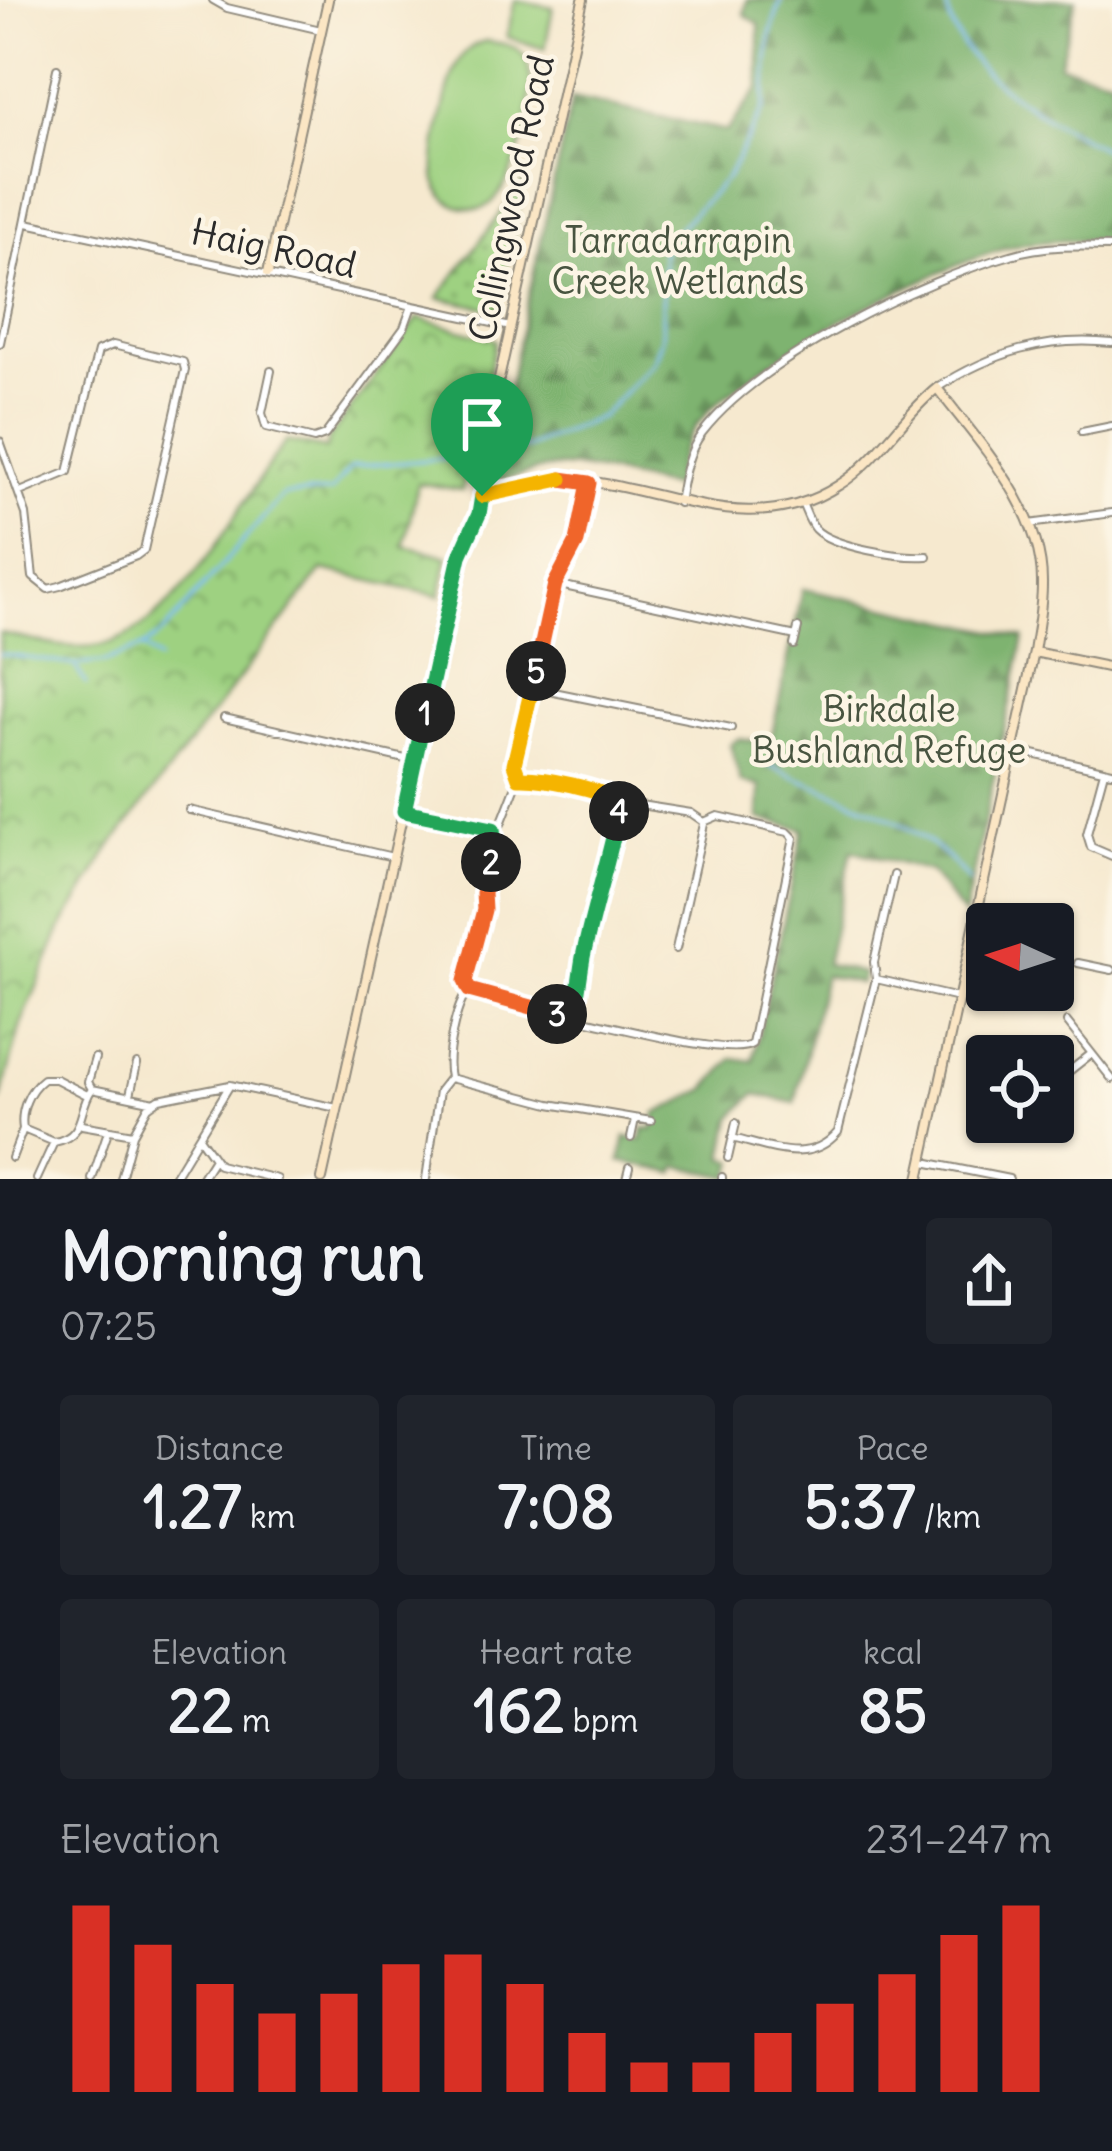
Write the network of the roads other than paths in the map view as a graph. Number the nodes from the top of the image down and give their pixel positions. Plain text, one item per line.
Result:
1 (213, 0) edge
2 (328, 0) edge
3 (583, 0) edge
4 (321, 30) junction
5 (57, 69) dead end
6 (27, 223) junction
7 (1112, 247) edge
8 (268, 273) junction
9 (412, 306) junction
10 (511, 327) junction
11 (1112, 343) edge
12 (0, 344) edge
13 (272, 371) dead end
14 (937, 388) junction
15 (1112, 426) edge
16 (1082, 433) dead end
17 (0, 441) edge
18 (589, 483) junction
19 (20, 492) junction
20 (482, 496) junction
21 (679, 502) junction
22 (802, 503) junction
23 (1112, 513) edge
24 (1029, 524) junction
25 (927, 556) dead end
26 (555, 584) junction
27 (796, 636) dead end
28 (1034, 652) junction
29 (1112, 668) edge
30 (532, 688) junction
31 (224, 718) dead end
32 (730, 728) dead end
33 (1015, 750) junction
34 (415, 760) junction
35 (1108, 772) edge
36 (519, 778) junction
37 (621, 802) junction
38 (189, 810) dead end
39 (404, 811) junction
40 (704, 822) junction
41 (493, 829) junction
42 (1112, 856) edge
43 (394, 857) junction
44 (894, 875) dead end
45 (676, 949) dead end
46 (1078, 963) dead end
47 (1112, 970) edge
48 (876, 979) junction
49 (469, 990) junction
50 (958, 998) junction
51 (574, 1012) junction
52 (1067, 1022) dead end
53 (1091, 1054) junction
54 (95, 1058) dead end
55 (137, 1064) dead end
56 (1074, 1067) edge
57 (450, 1078) junction
58 (1112, 1079) edge
59 (230, 1085) junction
60 (90, 1092) junction
61 (130, 1095) junction
62 (155, 1102) junction
63 (338, 1108) junction
64 (635, 1119) junction
65 (651, 1121) dead end
66 (736, 1123) dead end
67 (82, 1125) junction
68 (23, 1129) junction
69 (108, 1131) junction
70 (133, 1134) junction
71 (200, 1137) junction
72 (631, 1138) dead end
73 (732, 1138) junction
74 (54, 1142) junction
75 (12, 1158) dead end
76 (728, 1158) dead end
77 (213, 1160) junction
78 (923, 1161) junction
79 (628, 1167) dead end
80 (37, 1178) edge
81 (92, 1179) edge
82 (121, 1179) edge
83 (173, 1179) edge
84 (201, 1179) edge
85 (277, 1179) edge
86 (322, 1179) edge
87 (426, 1179) edge
88 (626, 1179) edge
89 (919, 1179) edge
90 (1009, 1179) edge

1 - 4 street
2 - 4 street
3 - 10 street, Collingwood Road
4 - 8 street
5 - 6 street
6 - 8 street, Haig Road
6 - 12 street
7 - 21 street
8 - 9 street, Haig Road
9 - 10 street, Haig Road
9 - 13 street
10 - 20 street, Collingwood Road
11 - 14 street
14 - 22 street
14 - 24 street
15 - 16 street
17 - 19 street
18 - 20 street
18 - 21 street
18 - 26 street
19 - 19 street
20 - 34 street, Collingwood Road
21 - 22 street
22 - 25 street
23 - 24 street
24 - 28 street
26 - 27 street
26 - 30 street
28 - 29 street
28 - 33 street
30 - 32 street
30 - 36 street
31 - 34 street
33 - 35 street
33 - 50 street
34 - 39 street, Collingwood Road
35 - 42 street
36 - 37 street
36 - 41 street
37 - 40 street
37 - 51 street
38 - 43 street
39 - 41 street
39 - 43 street, Collingwood Road
40 - 45 street
40 - 51 street
41 - 49 street
43 - 63 street, Collingwood Road
44 - 48 street
46 - 47 street
48 - 50 street
48 - 73 street
49 - 51 street
49 - 57 street
50 - 78 street
52 - 53 street
53 - 56 street
53 - 58 street
54 - 60 street
55 - 61 street
57 - 64 street
57 - 87 street
59 - 62 street
59 - 63 street
59 - 71 street
60 - 61 street
60 - 67 street
60 - 68 street
61 - 62 street
62 - 70 street
63 - 86 street, Collingwood Road
64 - 65 street
64 - 72 street
66 - 73 street
67 - 69 street
67 - 74 street
68 - 74 street
68 - 75 street
69 - 70 street
69 - 81 street
70 - 82 street
71 - 77 street
71 - 83 street
73 - 76 street
74 - 80 street
77 - 84 street
77 - 85 street
78 - 89 street
78 - 90 street
79 - 88 street

